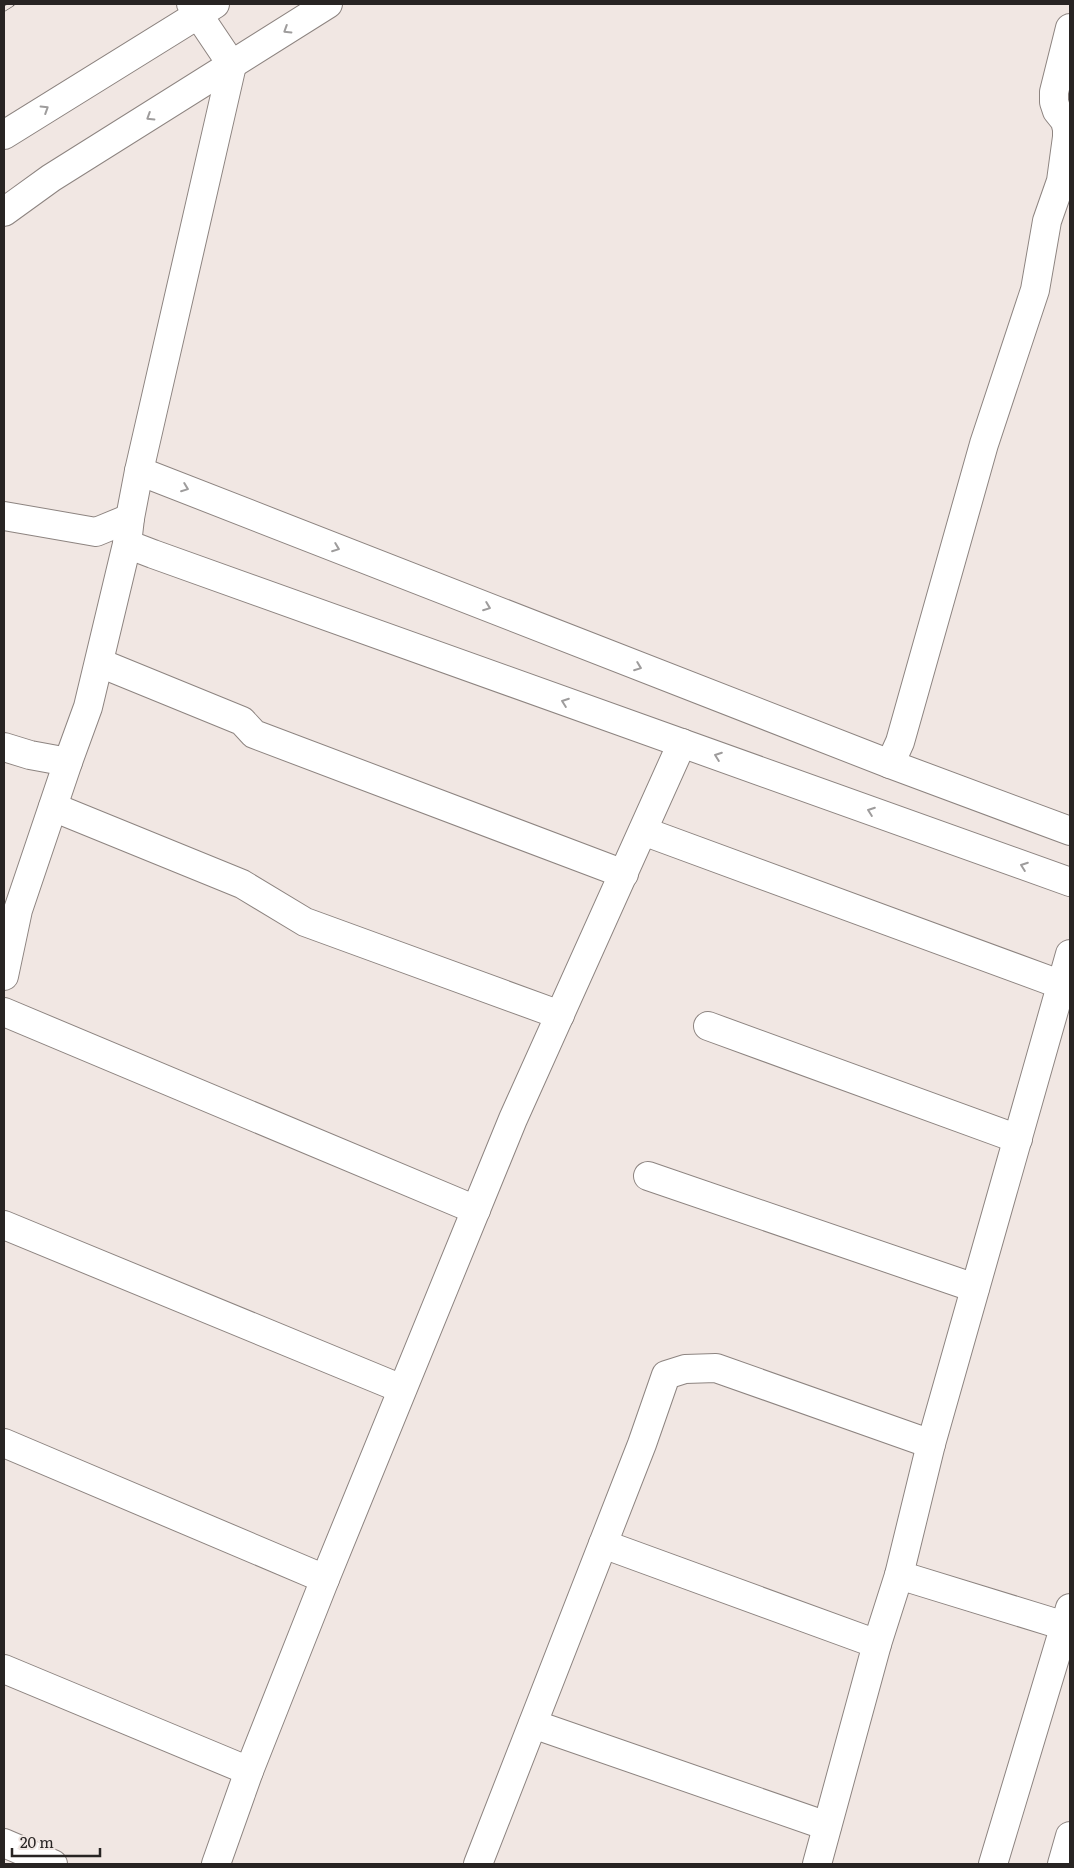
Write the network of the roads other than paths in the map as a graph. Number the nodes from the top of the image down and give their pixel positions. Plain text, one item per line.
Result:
1 (328, 4) edge
2 (201, 7) edge
3 (1070, 28) edge
4 (232, 65) junction
5 (4, 135) edge
6 (1065, 182) edge
7 (4, 212) edge
8 (139, 471) junction
9 (4, 516) edge
10 (128, 531) junction
11 (100, 663) junction
12 (682, 744) junction
13 (4, 747) edge
14 (68, 762) junction
15 (890, 764) junction
16 (53, 807) junction
17 (644, 831) junction
18 (1070, 831) edge
19 (624, 874) junction
20 (1070, 882) edge
21 (11, 908) edge
22 (1070, 954) edge
23 (4, 976) edge
24 (1062, 985) junction
25 (4, 1012) edge
26 (560, 1015) junction
27 (708, 1026) dead end
28 (1018, 1139) junction
29 (648, 1176) dead end
30 (476, 1210) junction
31 (4, 1225) edge
32 (975, 1288) junction
33 (402, 1389) junction
34 (4, 1443) edge
35 (932, 1444) junction
36 (602, 1544) junction
37 (899, 1575) junction
38 (325, 1579) junction
39 (1066, 1635) edge
40 (877, 1644) junction
41 (4, 1668) edge
42 (533, 1724) junction
43 (249, 1771) junction
44 (827, 1826) junction
45 (4, 1843) edge
46 (53, 1864) edge
47 (216, 1864) edge
48 (478, 1864) edge
49 (817, 1864) edge
50 (993, 1864) edge

1 -> 4 street
2 - 4 street
5 -> 2 street
3 - 6 street
4 -> 7 street
4 - 8 street
6 - 15 street
8 - 10 street
8 -> 15 street
9 - 10 street
10 - 11 street
12 -> 10 street
11 - 14 street
11 - 19 street
12 - 17 street
20 -> 12 street
13 - 14 street
14 - 16 street
15 - 18 street
16 - 21 street
16 - 26 street
17 - 19 street
17 - 24 street
19 - 26 street
21 - 23 street
22 - 24 street
24 - 28 street
25 - 30 street
26 - 30 street
27 - 28 street
28 - 32 street
29 - 32 street
30 - 33 street
31 - 33 street
32 - 35 street
33 - 38 street
34 - 38 street
35 - 36 street
35 - 37 street
36 - 40 street
36 - 42 street
37 - 39 street
37 - 40 street
38 - 43 street
39 - 50 street
40 - 44 street
41 - 43 street
42 - 44 street
42 - 48 street
43 - 47 street
44 - 49 street
45 - 46 street

